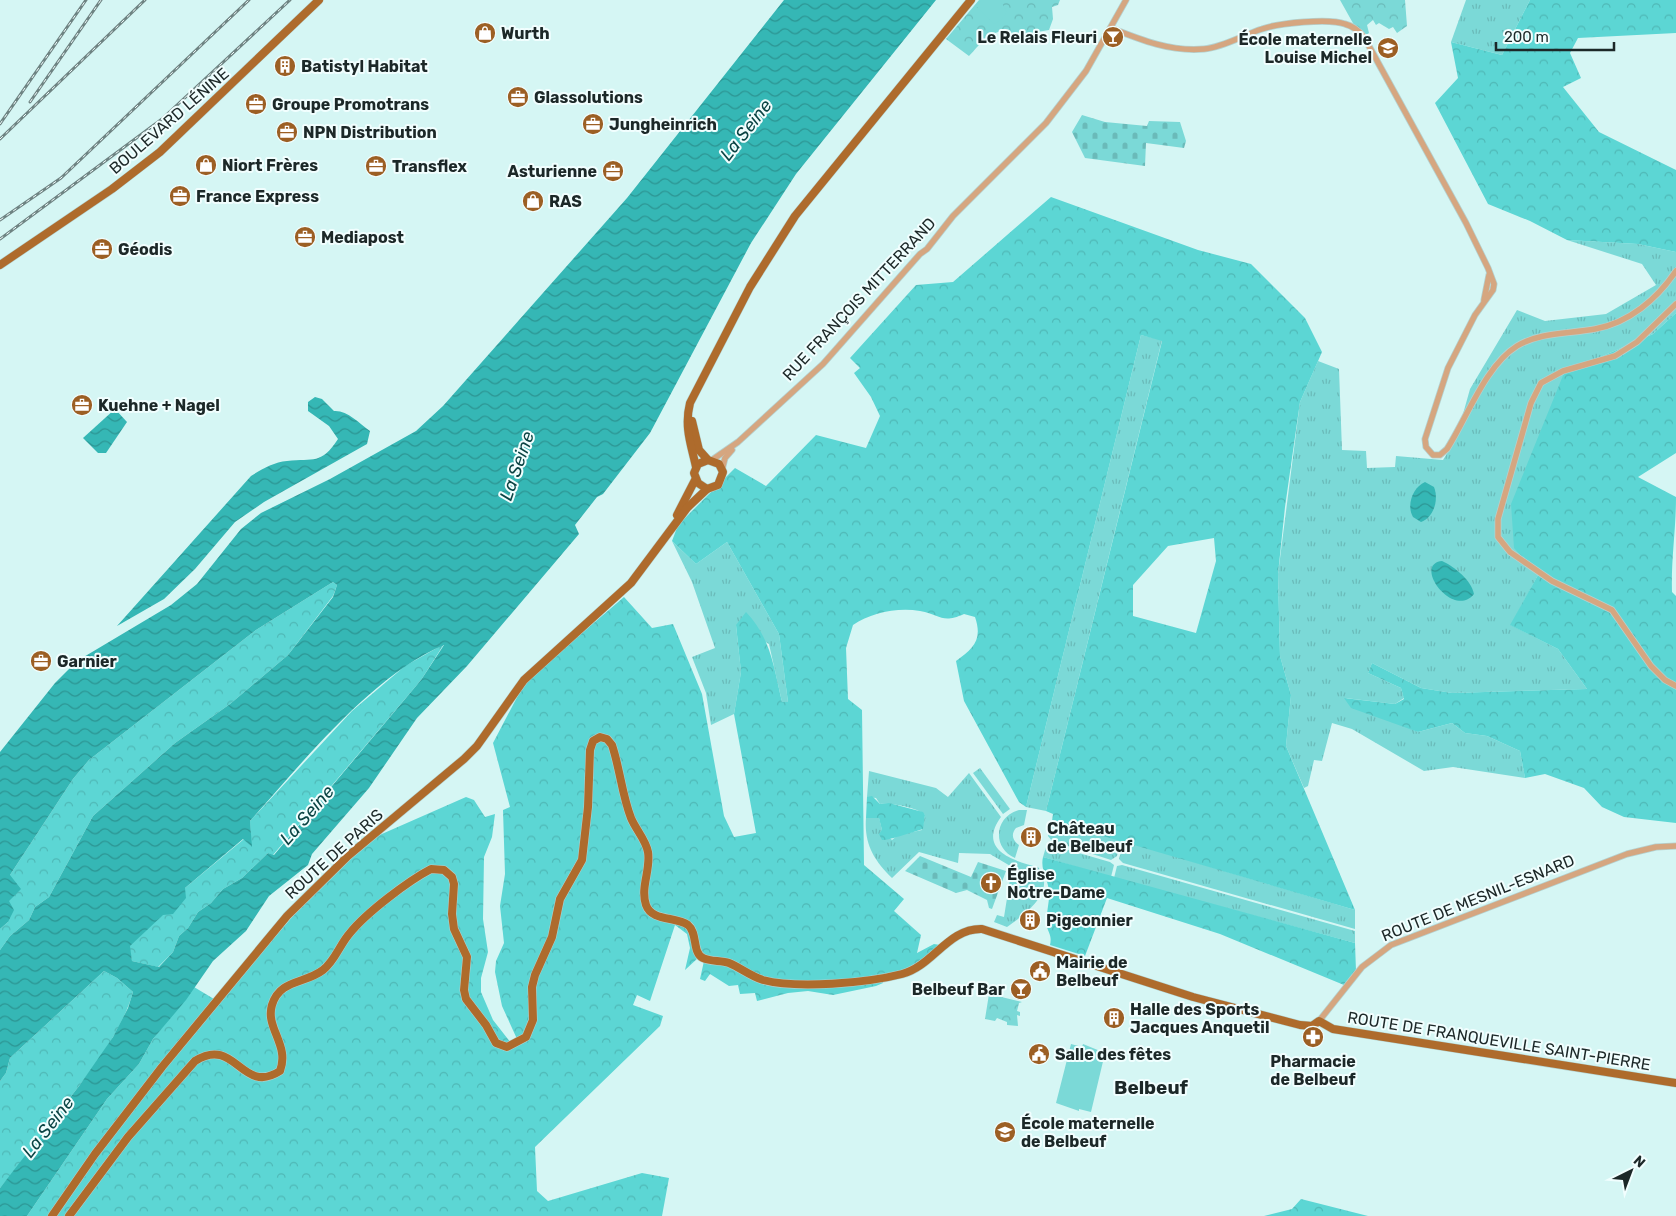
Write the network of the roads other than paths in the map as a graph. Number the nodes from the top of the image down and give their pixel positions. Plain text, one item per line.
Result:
1 (313, 0) edge
2 (319, 0) edge
3 (971, 0) edge
4 (1126, 0) edge
5 (1111, 28) junction
6 (0, 260) edge
7 (0, 265) edge
8 (1676, 271) edge
9 (1676, 304) edge
10 (696, 389) junction
11 (738, 442) junction
12 (710, 460) junction
13 (696, 467) junction
14 (722, 470) junction
15 (695, 480) junction
16 (707, 489) junction
17 (662, 540) junction
18 (1676, 686) edge
19 (1676, 846) edge
20 (1319, 1021) junction
21 (1676, 1084) edge
22 (52, 1216) edge
23 (69, 1216) edge

1 - 6 main road, BOULEVARD LÉNINE
2 - 7 main road, BOULEVARD LÉNINE
3 - 10 main road
4 - 5 street
5 - 8 street
5 - 11 street, RUE FRANÇOIS MITTERRAND
9 - 18 street
10 - 12 main road
10 - 13 main road
11 - 12 street
11 - 14 street
12 - 13 main road
12 - 14 main road
13 - 15 main road
14 - 16 main road
15 - 16 main road
15 - 17 main road
16 - 17 main road
17 - 22 main road, ROUTE DE PARIS
19 - 20 street, ROUTE DE MESNIL-ESNARD
20 - 21 main road, ROUTE DE FRANQUEVILLE SAINT-PIERRE
20 - 23 main road

